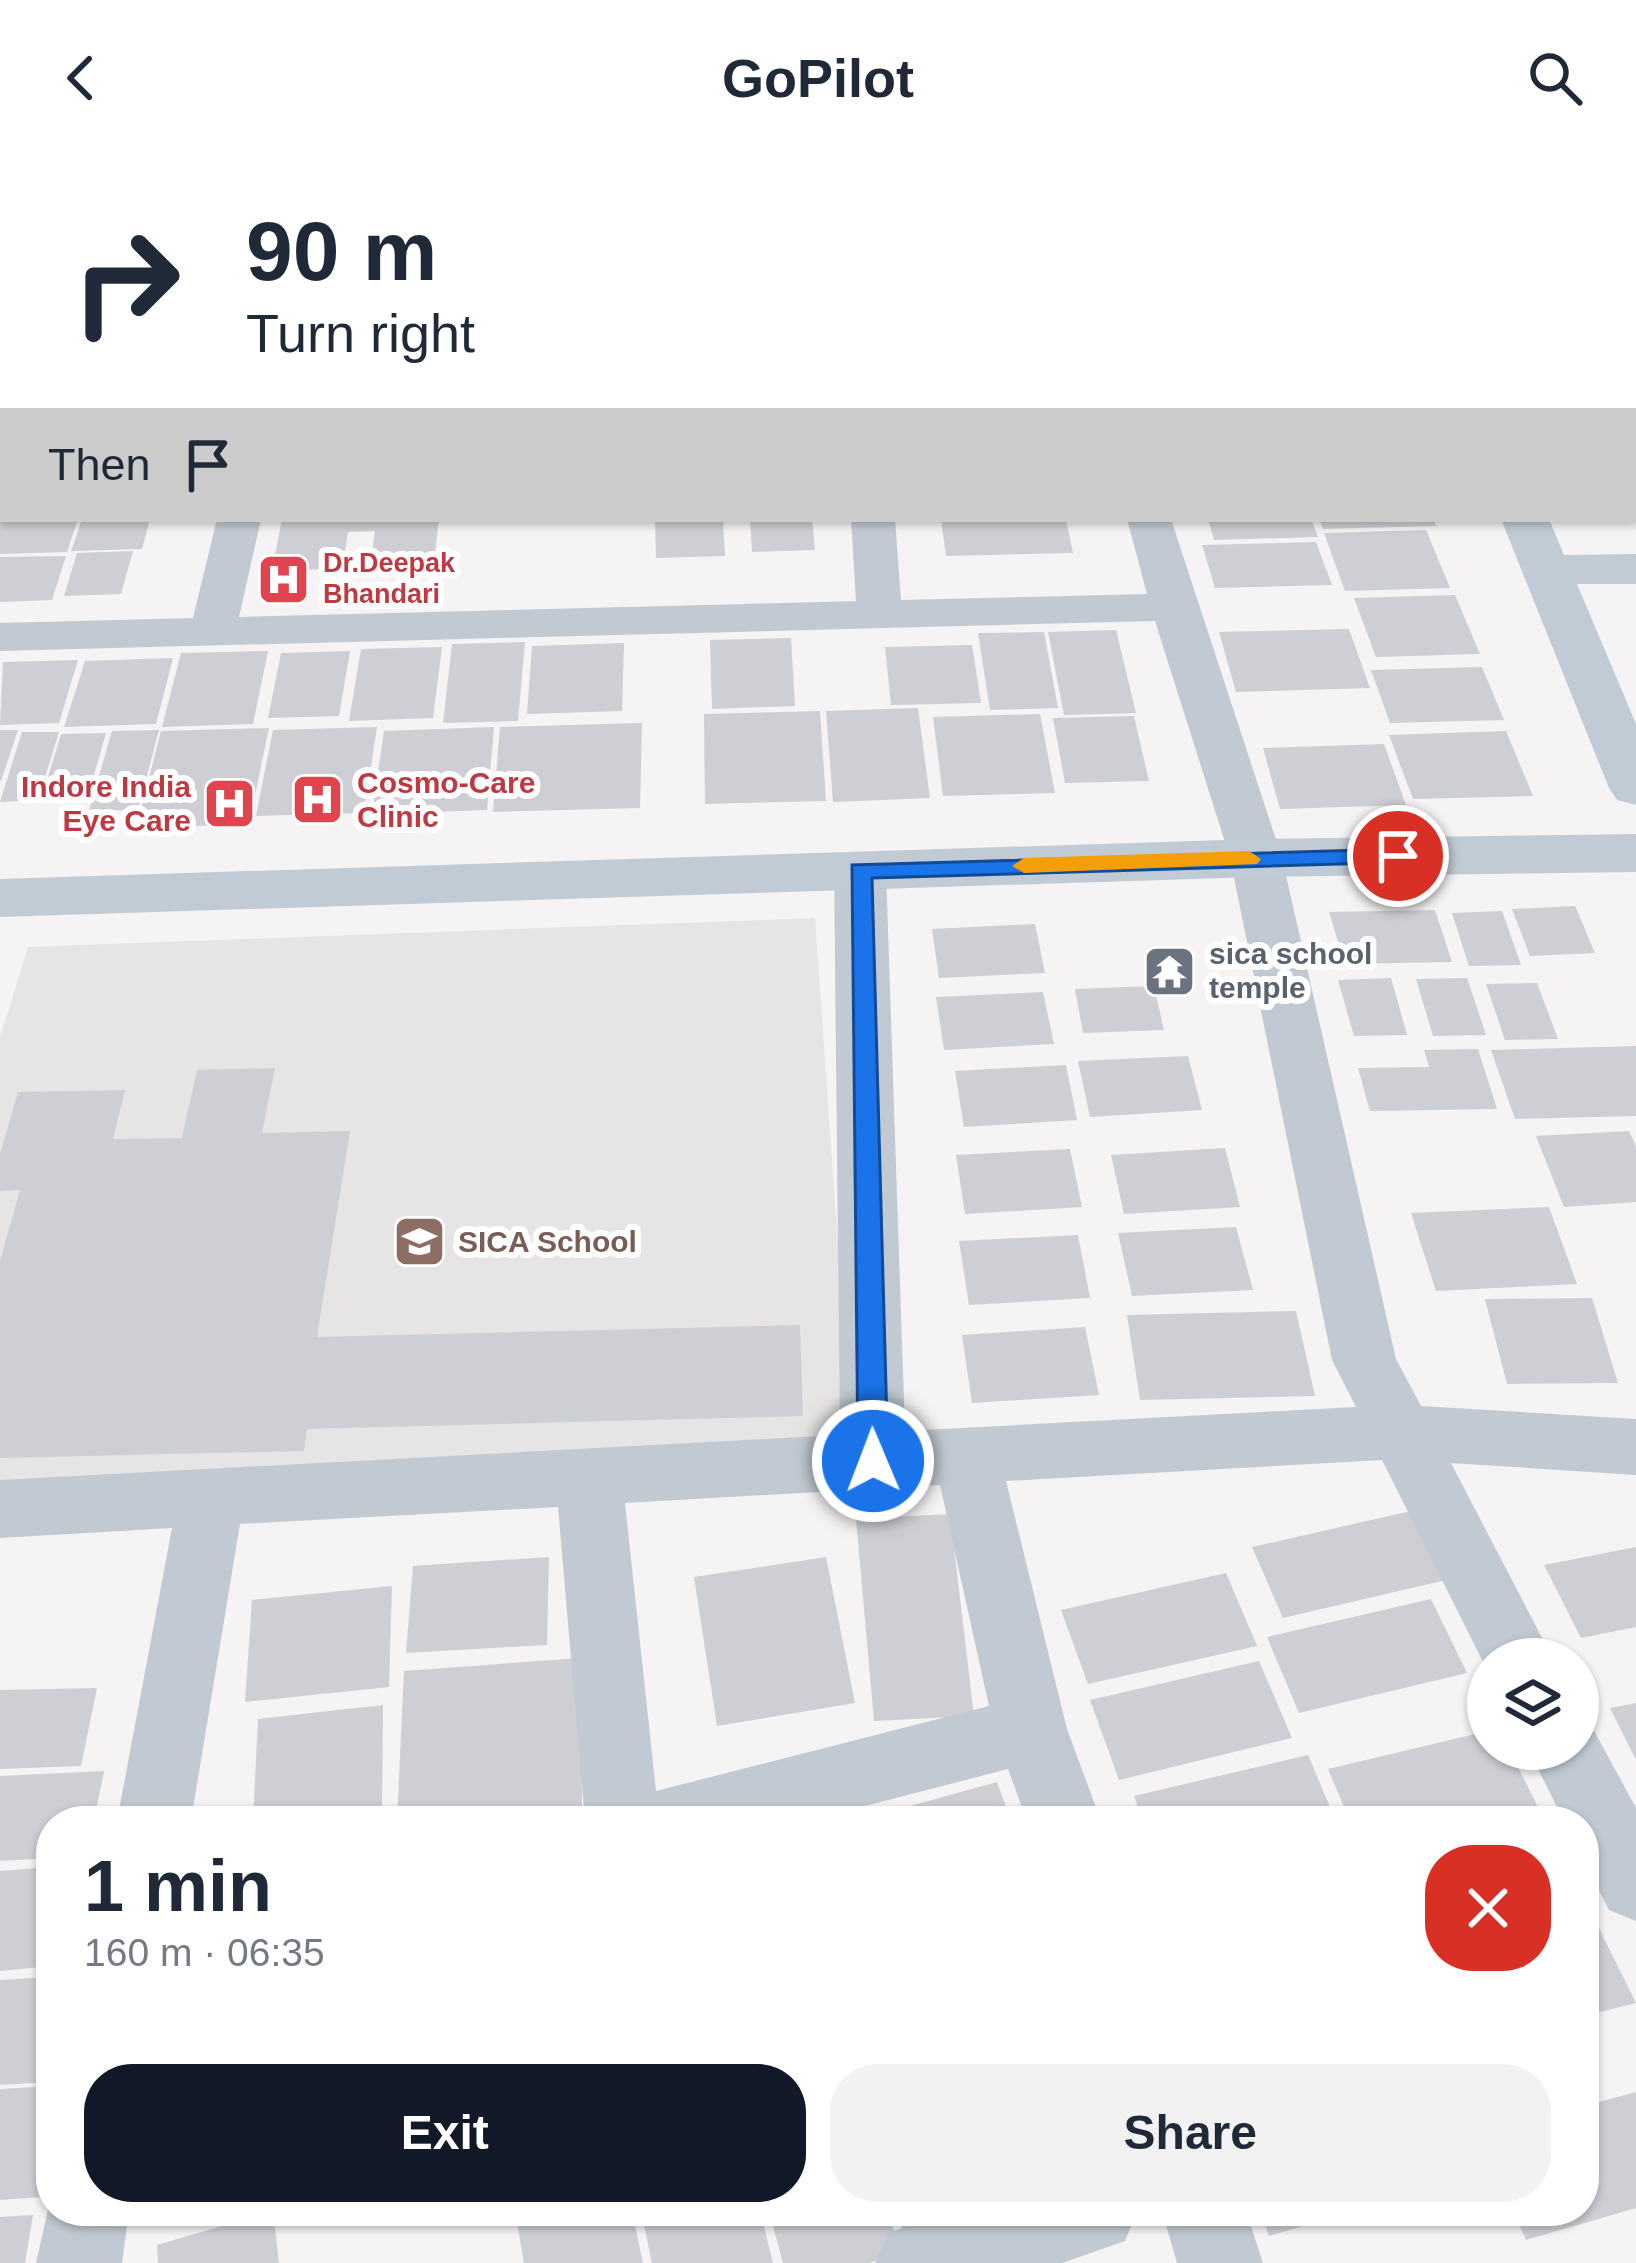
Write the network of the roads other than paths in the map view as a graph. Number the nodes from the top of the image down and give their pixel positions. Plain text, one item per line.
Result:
1 (238, 522) edge
2 (873, 522) edge
3 (1150, 522) edge
4 (1527, 522) edge
5 (1636, 569) edge
6 (1548, 570) junction
7 (1173, 607) junction
8 (879, 614) junction
9 (213, 632) junction
10 (0, 637) edge
11 (1636, 788) edge
12 (1636, 853) edge
13 (1256, 858) junction
14 (860, 871) junction
15 (0, 898) edge
16 (1400, 1432) junction
17 (1636, 1447) edge
18 (968, 1456) junction
19 (873, 1461) junction
20 (589, 1477) junction
21 (211, 1497) junction
22 (0, 1509) edge
23 (1507, 1638) edge
24 (1031, 1729) junction
25 (1576, 1770) edge
26 (157, 1806) edge
27 (621, 1806) edge
28 (729, 1806) edge
29 (1059, 1806) edge
30 (1595, 1806) edge
31 (1599, 1814) edge
32 (1636, 1884) edge
33 (85, 2226) edge
34 (1044, 2226) edge
35 (1209, 2226) edge
36 (79, 2263) edge
37 (918, 2263) edge
38 (1220, 2263) edge

1 - 9 street
2 - 8 street
3 - 7 street
4 - 6 street
5 - 6 street
6 - 11 street
7 - 8 street
7 - 13 street
8 - 9 street
9 - 10 street
12 - 13 street
13 - 14 street
13 - 16 street
14 - 15 street
14 - 19 street
16 - 17 street
16 - 18 street
16 - 23 street
18 - 19 street
18 - 24 street
19 - 20 street
20 - 21 street
20 - 27 street
21 - 22 street
21 - 26 street
24 - 28 street
24 - 29 street
25 - 30 street
31 - 32 street
33 - 36 street
34 - 37 street
35 - 38 street

